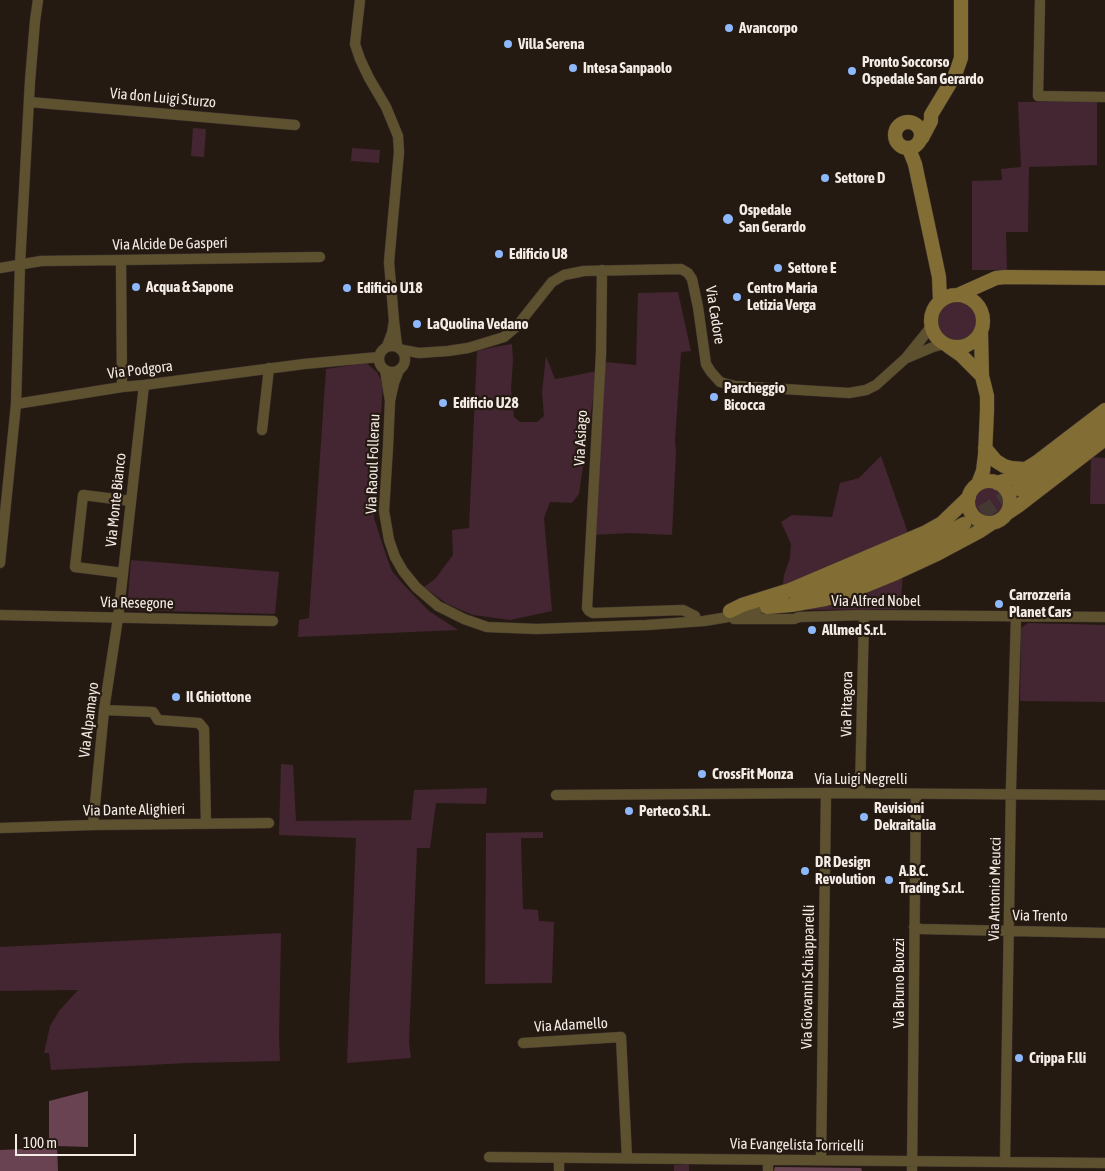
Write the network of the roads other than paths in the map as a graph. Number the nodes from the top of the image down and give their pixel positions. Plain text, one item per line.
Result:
1 (38, 0) edge
2 (360, 0) edge
3 (961, 0) edge
4 (1040, 0) edge
5 (1105, 97) edge
6 (29, 102) junction
7 (931, 115) junction
8 (915, 123) junction
9 (295, 125) dead end
10 (917, 143) junction
11 (320, 257) dead end
12 (121, 260) junction
13 (20, 264) junction
14 (0, 268) edge
15 (602, 270) junction
16 (1105, 278) edge
17 (986, 282) junction
18 (950, 297) junction
19 (975, 301) junction
20 (931, 327) junction
21 (981, 332) junction
22 (946, 345) junction
23 (396, 348) junction
24 (379, 357) junction
25 (906, 358) junction
26 (269, 368) junction
27 (385, 370) junction
28 (399, 370) junction
29 (982, 376) junction
30 (144, 385) junction
31 (122, 387) junction
32 (390, 401) junction
33 (16, 404) junction
34 (1105, 410) edge
35 (1105, 424) edge
36 (262, 430) dead end
37 (1105, 439) edge
38 (985, 451) junction
39 (1024, 469) junction
40 (995, 483) junction
41 (978, 484) junction
42 (1019, 489) tunnel mouth
43 (969, 497) junction
44 (131, 501) junction
45 (1006, 514) junction
46 (992, 523) junction
47 (964, 524) tunnel mouth
48 (0, 563) edge
49 (123, 573) junction
50 (817, 589) junction
51 (767, 607) junction
52 (587, 608) joint
53 (729, 614) junction
54 (0, 615) edge
55 (864, 615) junction
56 (695, 616) junction
57 (1016, 617) junction
58 (118, 618) junction
59 (1105, 618) edge
60 (273, 621) dead end
61 (648, 622) junction
62 (104, 710) junction
63 (826, 793) junction
64 (556, 794) dead end
65 (860, 794) junction
66 (916, 794) junction
67 (1011, 794) junction
68 (1105, 795) edge
69 (269, 823) dead end
70 (206, 824) junction
71 (93, 825) junction
72 (0, 828) edge
73 (914, 927) junction
74 (1010, 930) junction
75 (1105, 933) edge
76 (523, 1043) dead end
77 (489, 1157) dead end
78 (558, 1158) junction
79 (627, 1158) junction
80 (768, 1160) junction
81 (821, 1160) junction
82 (1005, 1162) junction
83 (1105, 1163) edge
84 (912, 1166) edge
85 (559, 1171) edge
86 (768, 1171) edge

1 - 6 street
2 - 23 street
3 - 7 street
4 - 5 street
6 - 9 street, Via don Luigi Sturzo
6 - 13 street
7 - 8 street
7 - 10 street
8 - 10 street
8 - 10 street
10 - 18 street
11 - 12 street, Via Alcide De Gasperi
12 - 13 street, Via Alcide De Gasperi
12 - 31 street
13 - 14 street, Via Alcide De Gasperi
13 - 33 street
15 - 23 street, Via Cadore
15 - 25 street, Via Cadore
15 - 52 street, Via Asiago
16 - 17 street
17 - 18 street
17 - 19 street
18 - 19 street
18 - 20 street, Via Cadore
19 - 21 street
20 - 22 street
20 - 25 street, Via Cadore
21 - 22 street, Via Cadore
21 - 29 street
22 - 25 street, Via Cadore
22 - 29 street
23 - 24 street
23 - 28 street
24 - 26 street, Via Podgora
24 - 27 street
26 - 30 street, Via Podgora
26 - 36 street
27 - 28 street
27 - 32 street, Via Raoul Follerau
28 - 32 street, Via Raoul Follerau
29 - 38 street
30 - 31 street, Via Podgora
30 - 44 street, Via Monte Bianco
31 - 33 street, Via Podgora
32 - 61 street, Via Raoul Follerau
33 - 48 street
34 - 39 street
35 - 42 street
37 - 45 street
38 - 39 street
38 - 40 street
38 - 41 street
39 - 40 street
40 - 41 street
40 - 45 street
41 - 43 street
43 - 46 street
43 - 53 street
44 - 49 street, Via Monte Bianco
44 - 49 street
45 - 46 street
46 - 51 street
47 - 50 street
49 - 58 street, Via Monte Bianco
50 - 51 street
50 - 53 street
51 - 53 street
52 - 56 street, Via Alfred Nobel
53 - 55 street, Via Alfred Nobel
53 - 56 street, Via Alfred Nobel
53 - 61 street, Via Alfred Nobel
54 - 58 street, Via Resegone
55 - 57 street, Via Alfred Nobel
55 - 65 street, Via Pitagora
56 - 61 street, Via Alfred Nobel
57 - 59 street, Via Alfred Nobel
57 - 67 street, Via Antonio Meucci
58 - 60 street, Via Resegone
58 - 62 street, Via Alpamayo
62 - 70 street
62 - 71 street, Via Alpamayo
63 - 64 street, Via Luigi Negrelli
63 - 65 street, Via Luigi Negrelli
63 - 81 street, Via Giovanni Schiapparelli
65 - 66 street, Via Luigi Negrelli
66 - 67 street, Via Luigi Negrelli
66 - 73 street, Via Bruno Buozzi
67 - 68 street, Via Luigi Negrelli
67 - 74 street, Via Antonio Meucci
69 - 70 street, Via Dante Alighieri
70 - 71 street, Via Dante Alighieri
71 - 72 street, Via Dante Alighieri
73 - 74 street, Via Trento
73 - 84 street, Via Bruno Buozzi
74 - 75 street, Via Trento
74 - 82 street, Via Antonio Meucci
76 - 79 street, Via Adamello
77 - 78 street, Via Evangelista Torricelli
78 - 79 street, Via Evangelista Torricelli
78 - 85 street
79 - 80 street, Via Evangelista Torricelli
80 - 81 street, Via Evangelista Torricelli
80 - 86 street
81 - 84 street, Via Evangelista Torricelli
82 - 83 street, Via Evangelista Torricelli
82 - 84 street, Via Evangelista Torricelli

